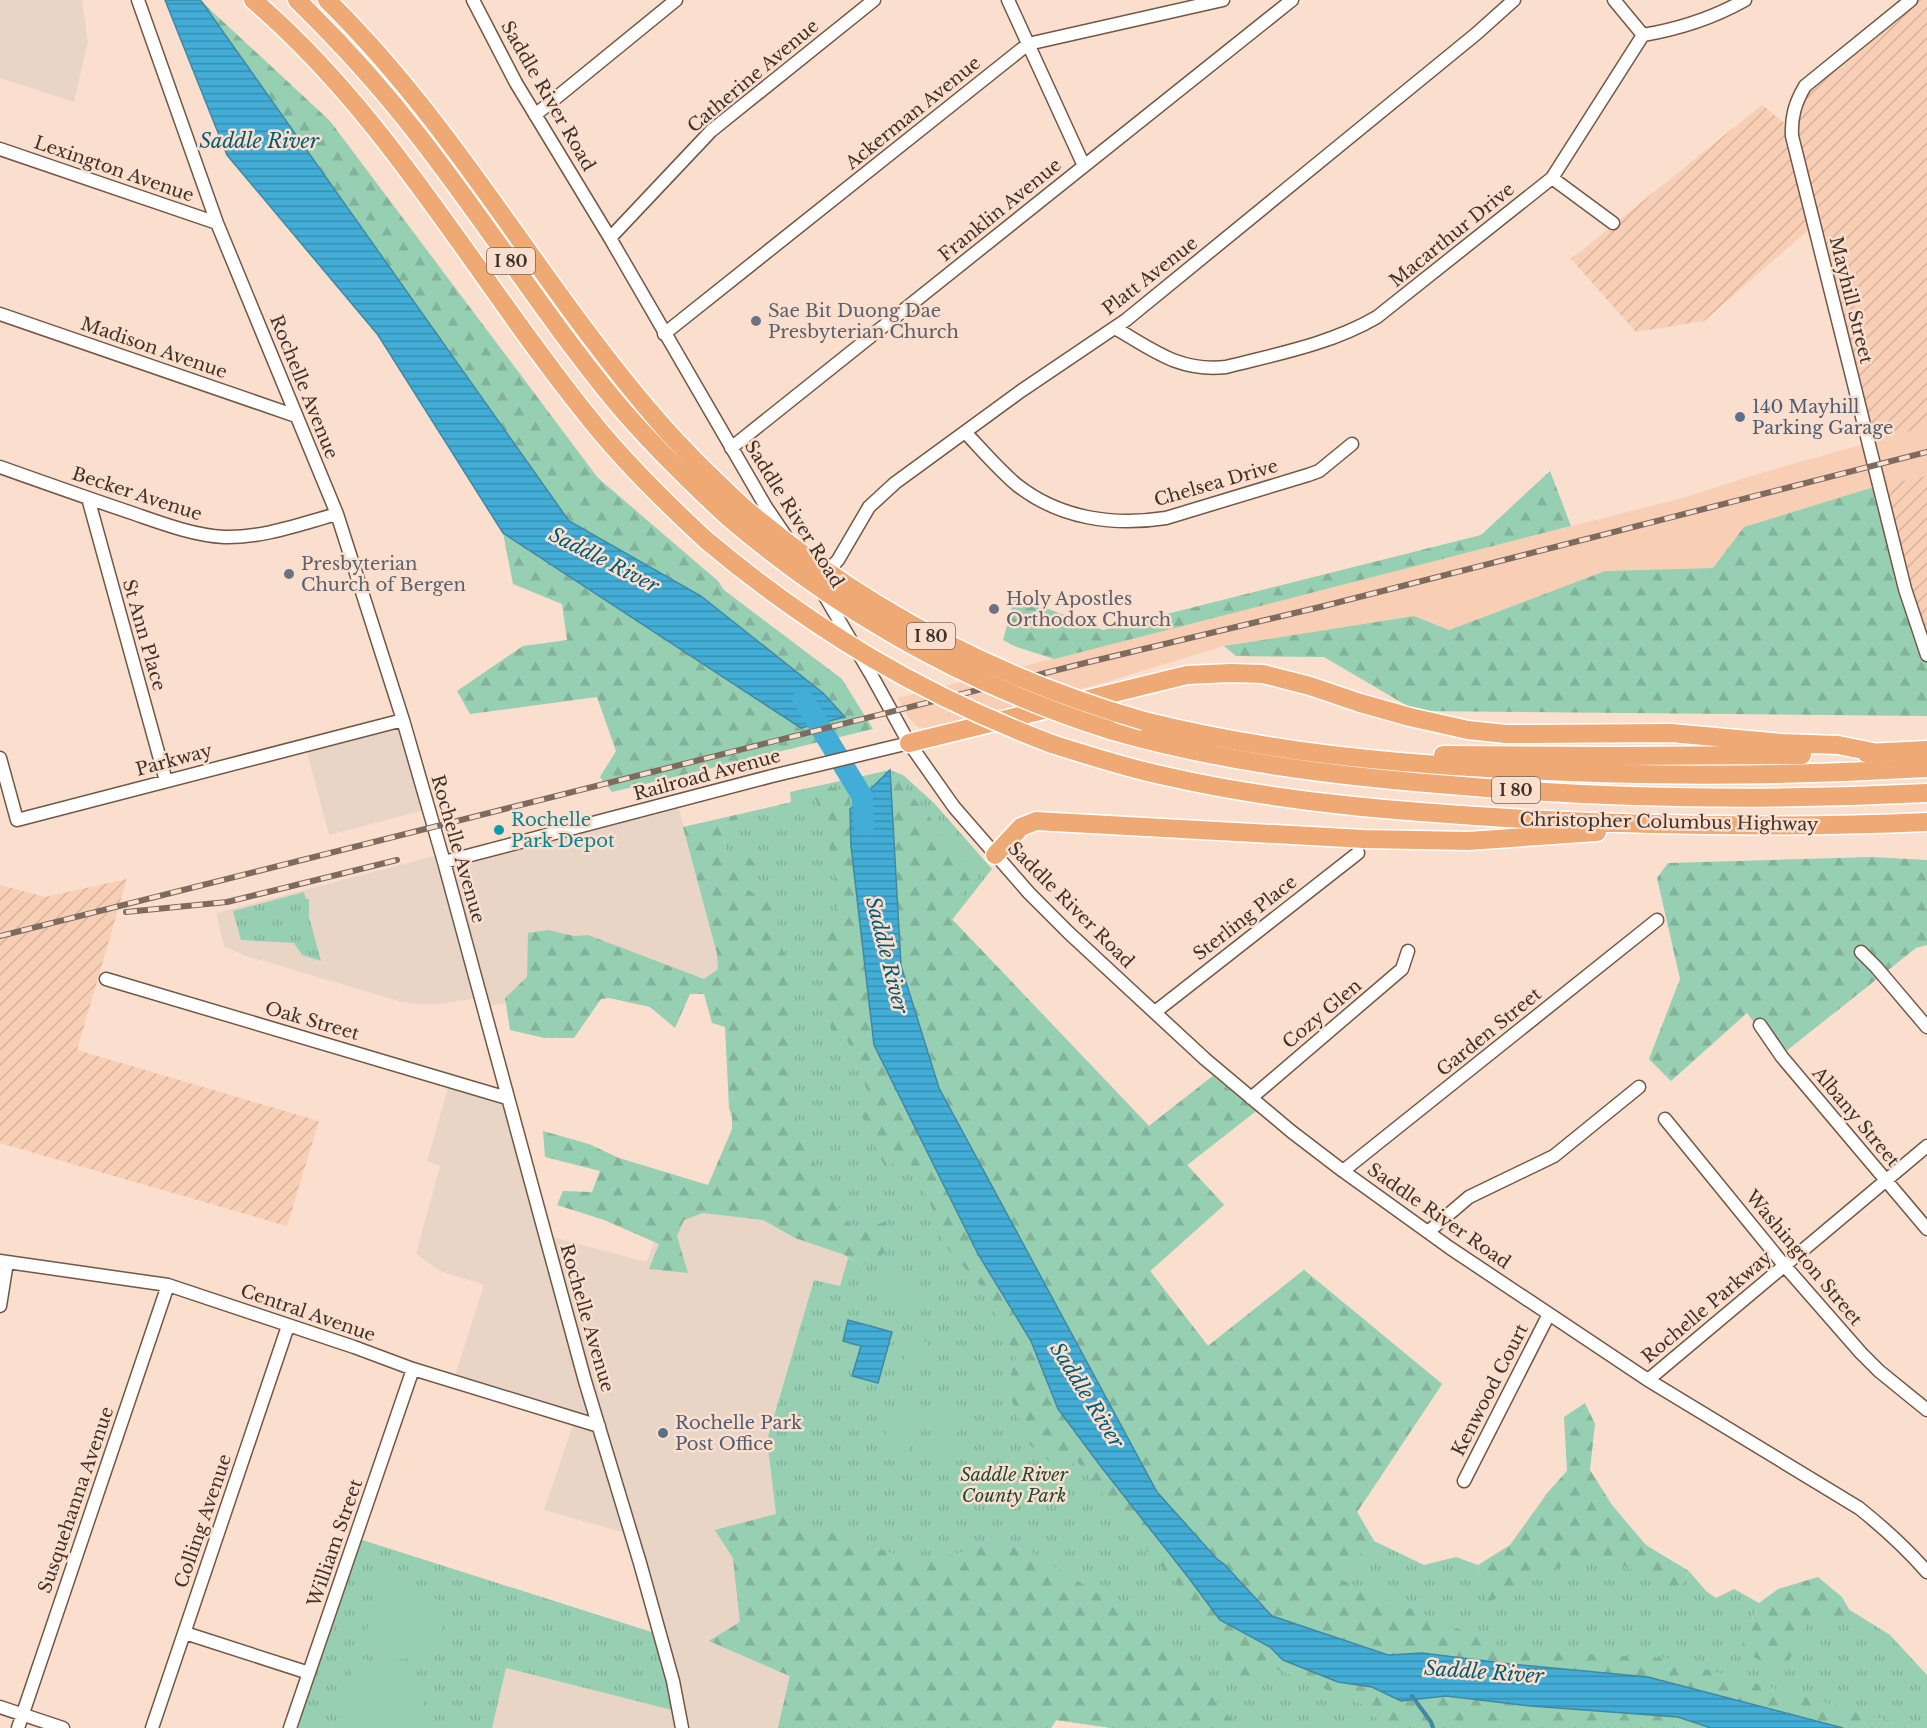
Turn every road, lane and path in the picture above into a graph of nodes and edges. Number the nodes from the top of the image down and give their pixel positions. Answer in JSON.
{"nodes":[{"id":1,"x":138,"y":0,"type":"edge"},
{"id":2,"x":253,"y":0,"type":"edge"},
{"id":3,"x":297,"y":0,"type":"edge"},
{"id":4,"x":327,"y":0,"type":"edge"},
{"id":5,"x":473,"y":0,"type":"edge"},
{"id":6,"x":676,"y":0,"type":"edge"},
{"id":7,"x":874,"y":0,"type":"edge"},
{"id":8,"x":1008,"y":0,"type":"edge"},
{"id":9,"x":1222,"y":0,"type":"edge"},
{"id":10,"x":1514,"y":0,"type":"edge"},
{"id":11,"x":1614,"y":0,"type":"edge"},
{"id":12,"x":1745,"y":0,"type":"edge"},
{"id":13,"x":1911,"y":0,"type":"edge"},
{"id":14,"x":1284,"y":3,"type":"edge"},
{"id":15,"x":1643,"y":35,"type":"junction"},
{"id":16,"x":1028,"y":44,"type":"junction"},
{"id":17,"x":535,"y":115,"type":"junction"},
{"id":18,"x":0,"y":149,"type":"edge"},
{"id":19,"x":1084,"y":166,"type":"junction"},
{"id":20,"x":1552,"y":178,"type":"junction"},
{"id":21,"x":217,"y":223,"type":"junction"},
{"id":22,"x":1613,"y":223,"type":"dead end"},
{"id":23,"x":610,"y":238,"type":"junction"},
{"id":24,"x":0,"y":314,"type":"edge"},
{"id":25,"x":1115,"y":327,"type":"junction"},
{"id":26,"x":664,"y":334,"type":"junction"},
{"id":27,"x":296,"y":416,"type":"junction"},
{"id":28,"x":965,"y":432,"type":"junction"},
{"id":29,"x":1352,"y":444,"type":"dead end"},
{"id":30,"x":732,"y":448,"type":"junction"},
{"id":31,"x":0,"y":467,"type":"edge"},
{"id":32,"x":88,"y":498,"type":"junction"},
{"id":33,"x":736,"y":512,"type":"junction"},
{"id":34,"x":337,"y":514,"type":"junction"},
{"id":35,"x":817,"y":583,"type":"junction"},
{"id":36,"x":1927,"y":655,"type":"edge"},
{"id":37,"x":403,"y":720,"type":"junction"},
{"id":38,"x":909,"y":743,"type":"junction"},
{"id":39,"x":1927,"y":750,"type":"edge"},
{"id":40,"x":1878,"y":753,"type":"junction"},
{"id":41,"x":1316,"y":754,"type":"junction"},
{"id":42,"x":0,"y":758,"type":"edge"},
{"id":43,"x":1927,"y":768,"type":"edge"},
{"id":44,"x":166,"y":781,"type":"junction"},
{"id":45,"x":1927,"y":793,"type":"edge"},
{"id":46,"x":1927,"y":822,"type":"edge"},
{"id":47,"x":1696,"y":826,"type":"junction"},
{"id":48,"x":1358,"y":853,"type":"dead end"},
{"id":49,"x":995,"y":855,"type":"junction"},
{"id":50,"x":444,"y":862,"type":"junction"},
{"id":51,"x":1657,"y":921,"type":"dead end"},
{"id":52,"x":1408,"y":951,"type":"dead end"},
{"id":53,"x":1861,"y":952,"type":"dead end"},
{"id":54,"x":106,"y":979,"type":"dead end"},
{"id":55,"x":1155,"y":1012,"type":"junction"},
{"id":56,"x":1760,"y":1025,"type":"dead end"},
{"id":57,"x":1927,"y":1027,"type":"edge"},
{"id":58,"x":1639,"y":1087,"type":"dead end"},
{"id":59,"x":507,"y":1098,"type":"junction"},
{"id":60,"x":1251,"y":1098,"type":"junction"},
{"id":61,"x":1665,"y":1119,"type":"dead end"},
{"id":62,"x":1927,"y":1146,"type":"edge"},
{"id":63,"x":1343,"y":1171,"type":"junction"},
{"id":64,"x":1886,"y":1180,"type":"junction"},
{"id":65,"x":1927,"y":1229,"type":"edge"},
{"id":66,"x":1428,"y":1232,"type":"junction"},
{"id":67,"x":3,"y":1261,"type":"edge"},
{"id":68,"x":1784,"y":1265,"type":"junction"},
{"id":69,"x":168,"y":1285,"type":"junction"},
{"id":70,"x":0,"y":1306,"type":"edge"},
{"id":71,"x":1549,"y":1314,"type":"junction"},
{"id":72,"x":288,"y":1326,"type":"junction"},
{"id":73,"x":413,"y":1369,"type":"junction"},
{"id":74,"x":1648,"y":1380,"type":"junction"},
{"id":75,"x":1927,"y":1410,"type":"edge"},
{"id":76,"x":599,"y":1426,"type":"junction"},
{"id":77,"x":1464,"y":1481,"type":"dead end"},
{"id":78,"x":1927,"y":1572,"type":"edge"},
{"id":79,"x":184,"y":1633,"type":"junction"},
{"id":80,"x":309,"y":1673,"type":"junction"},
{"id":81,"x":0,"y":1707,"type":"edge"},
{"id":82,"x":22,"y":1715,"type":"junction"},
{"id":83,"x":18,"y":1728,"type":"edge"},
{"id":84,"x":63,"y":1728,"type":"edge"},
{"id":85,"x":152,"y":1728,"type":"edge"},
{"id":86,"x":291,"y":1728,"type":"edge"},
{"id":87,"x":682,"y":1728,"type":"edge"}],
"edges":[{"from":1,"to":21,"type":"street","name":"Rochelle Avenue"},
{"from":2,"to":47,"type":"highway","name":"Christopher Columbus Highway","number":"I 80","bridge":true},
{"from":3,"to":33,"type":"highway","name":"Christopher Columbus Highway","number":"I 80"},
{"from":4,"to":33,"type":"highway","name":"Christopher Columbus Highway","number":"I 80"},
{"from":5,"to":17,"type":"street","name":"Saddle River Road"},
{"from":6,"to":17,"type":"street"},
{"from":7,"to":23,"type":"street","name":"Catherine Avenue"},
{"from":8,"to":16,"type":"street"},
{"from":9,"to":16,"type":"street","name":"Ackerman Avenue"},
{"from":10,"to":25,"type":"street","name":"Platt Avenue"},
{"from":11,"to":15,"type":"street"},
{"from":12,"to":15,"type":"street"},
{"from":13,"to":36,"type":"street","name":"Mayhill Street"},
{"from":14,"to":19,"type":"street","name":"Franklin Avenue"},
{"from":15,"to":20,"type":"street","name":"Macarthur Drive"},
{"from":16,"to":19,"type":"street"},
{"from":16,"to":26,"type":"street","name":"Ackerman Avenue"},
{"from":17,"to":23,"type":"street","name":"Saddle River Road"},
{"from":18,"to":21,"type":"street","name":"Lexington Avenue"},
{"from":19,"to":30,"type":"street","name":"Franklin Avenue"},
{"from":20,"to":22,"type":"street"},
{"from":20,"to":25,"type":"street","name":"Macarthur Drive"},
{"from":21,"to":27,"type":"street","name":"Rochelle Avenue"},
{"from":23,"to":26,"type":"street","name":"Saddle River Road"},
{"from":24,"to":27,"type":"street","name":"Madison Avenue"},
{"from":25,"to":28,"type":"street","name":"Platt Avenue"},
{"from":26,"to":30,"type":"street","name":"Saddle River Road"},
{"from":27,"to":34,"type":"street","name":"Rochelle Avenue"},
{"from":28,"to":29,"type":"street","name":"Chelsea Drive"},
{"from":28,"to":35,"type":"street","name":"Platt Avenue"},
{"from":30,"to":35,"type":"street","name":"Saddle River Road"},
{"from":31,"to":32,"type":"street","name":"Becker Avenue"},
{"from":32,"to":34,"type":"street","name":"Becker Avenue"},
{"from":32,"to":44,"type":"street","name":"St Ann Place"},
{"from":33,"to":41,"type":"highway","name":"Christopher Columbus Highway","number":"I 80","bridge":true},
{"from":33,"to":45,"type":"highway","name":"Christopher Columbus Highway","number":"I 80","bridge":true},
{"from":34,"to":37,"type":"street","name":"Rochelle Avenue"},
{"from":35,"to":38,"type":"street","name":"Saddle River Road"},
{"from":37,"to":44,"type":"street","name":"Parkway"},
{"from":37,"to":50,"type":"street","name":"Rochelle Avenue"},
{"from":38,"to":40,"type":"highway"},
{"from":38,"to":49,"type":"street","name":"Saddle River Road"},
{"from":38,"to":50,"type":"street","name":"Railroad Avenue"},
{"from":39,"to":40,"type":"highway"},
{"from":40,"to":41,"type":"highway"},
{"from":41,"to":43,"type":"highway","name":"Christopher Columbus Highway","number":"I 80"},
{"from":42,"to":44,"type":"street","name":"Parkway"},
{"from":46,"to":47,"type":"highway","name":"Christopher Columbus Highway","number":"I 80"},
{"from":47,"to":49,"type":"highway"},
{"from":48,"to":55,"type":"street","name":"Sterling Place"},
{"from":49,"to":55,"type":"street","name":"Saddle River Road"},
{"from":50,"to":59,"type":"street","name":"Rochelle Avenue"},
{"from":51,"to":63,"type":"street","name":"Garden Street"},
{"from":52,"to":60,"type":"street","name":"Cozy Glen"},
{"from":53,"to":57,"type":"street"},
{"from":54,"to":59,"type":"street","name":"Oak Street"},
{"from":55,"to":60,"type":"street","name":"Saddle River Road"},
{"from":56,"to":64,"type":"street","name":"Albany Street"},
{"from":58,"to":66,"type":"street"},
{"from":59,"to":76,"type":"street","name":"Rochelle Avenue"},
{"from":60,"to":63,"type":"street","name":"Saddle River Road"},
{"from":61,"to":68,"type":"street","name":"Washington Street"},
{"from":62,"to":64,"type":"street","name":"Rochelle Parkway"},
{"from":63,"to":66,"type":"street","name":"Saddle River Road"},
{"from":64,"to":65,"type":"street","name":"Albany Street"},
{"from":64,"to":68,"type":"street","name":"Rochelle Parkway"},
{"from":66,"to":71,"type":"street","name":"Saddle River Road"},
{"from":67,"to":69,"type":"street","name":"Central Avenue"},
{"from":67,"to":70,"type":"street"},
{"from":68,"to":74,"type":"street","name":"Rochelle Parkway"},
{"from":68,"to":75,"type":"street","name":"Washington Street"},
{"from":69,"to":72,"type":"street","name":"Central Avenue"},
{"from":69,"to":82,"type":"street","name":"Susquehanna Avenue"},
{"from":71,"to":74,"type":"street","name":"Saddle River Road"},
{"from":71,"to":77,"type":"street","name":"Kenwood Court"},
{"from":72,"to":73,"type":"street","name":"Central Avenue"},
{"from":72,"to":79,"type":"street","name":"Colling Avenue"},
{"from":73,"to":76,"type":"street","name":"Central Avenue"},
{"from":73,"to":80,"type":"street","name":"William Street"},
{"from":74,"to":78,"type":"street","name":"Saddle River Road"},
{"from":76,"to":87,"type":"street","name":"Rochelle Avenue"},
{"from":79,"to":80,"type":"street"},
{"from":79,"to":85,"type":"street","name":"Colling Avenue"},
{"from":80,"to":86,"type":"street","name":"William Street"},
{"from":81,"to":82,"type":"street"},
{"from":82,"to":83,"type":"street","name":"Susquehanna Avenue"},
{"from":82,"to":84,"type":"street"}]}
